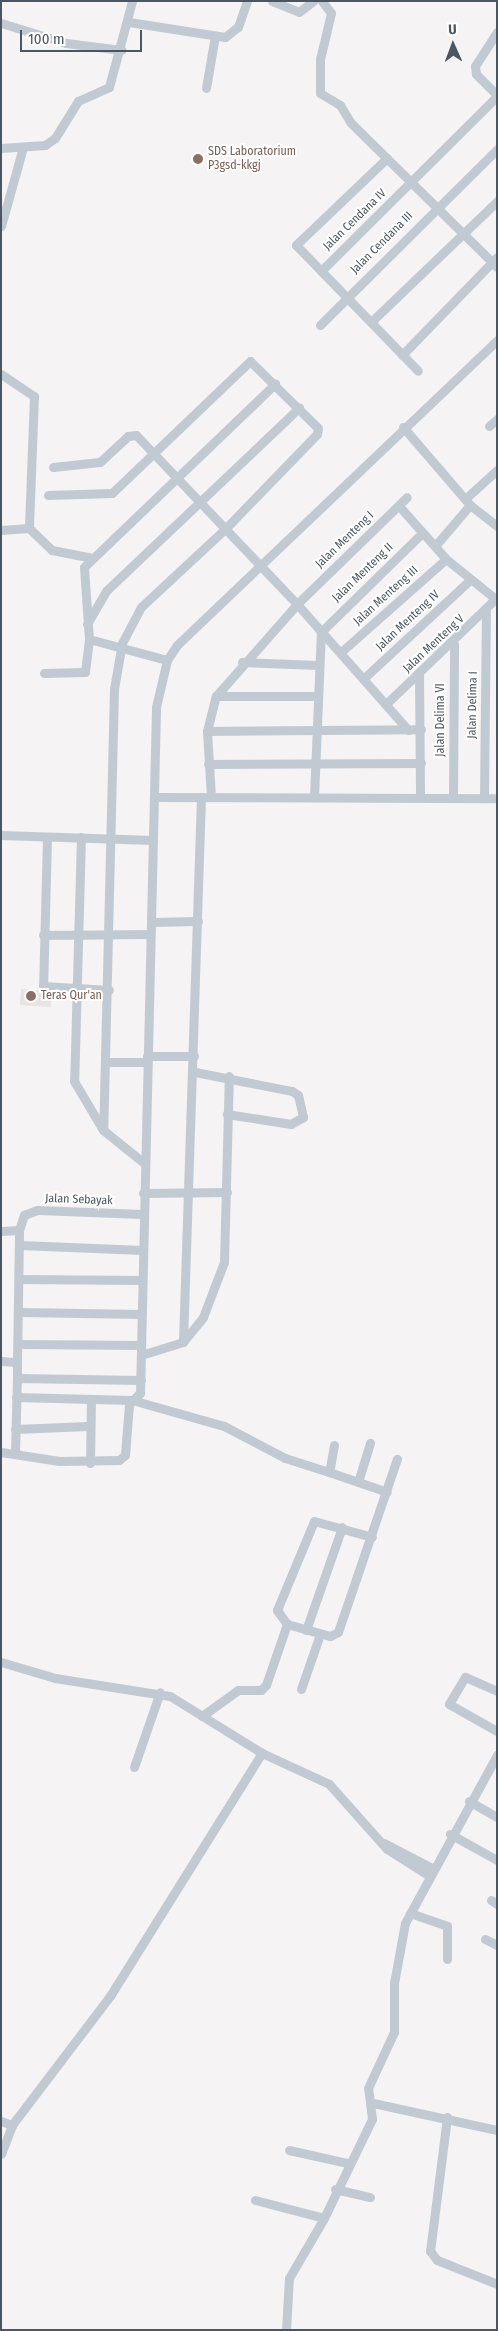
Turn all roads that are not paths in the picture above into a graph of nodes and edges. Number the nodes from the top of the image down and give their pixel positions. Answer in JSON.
{"nodes":[{"id":1,"x":132,"y":1,"type":"edge"},
{"id":2,"x":247,"y":1,"type":"edge"},
{"id":3,"x":272,"y":1,"type":"edge"},
{"id":4,"x":313,"y":1,"type":"edge"},
{"id":5,"x":322,"y":1,"type":"edge"},
{"id":6,"x":129,"y":22,"type":"junction"},
{"id":7,"x":1,"y":23,"type":"edge"},
{"id":8,"x":497,"y":32,"type":"edge"},
{"id":9,"x":215,"y":36,"type":"junction"},
{"id":10,"x":122,"y":50,"type":"junction"},
{"id":11,"x":206,"y":88,"type":"dead end"},
{"id":12,"x":497,"y":96,"type":"edge"},
{"id":13,"x":23,"y":147,"type":"junction"},
{"id":14,"x":1,"y":148,"type":"edge"},
{"id":15,"x":497,"y":149,"type":"edge"},
{"id":16,"x":387,"y":158,"type":"junction"},
{"id":17,"x":409,"y":185,"type":"junction"},
{"id":18,"x":497,"y":201,"type":"edge"},
{"id":19,"x":436,"y":207,"type":"junction"},
{"id":20,"x":1,"y":226,"type":"edge"},
{"id":21,"x":463,"y":234,"type":"junction"},
{"id":22,"x":495,"y":262,"type":"edge"},
{"id":23,"x":321,"y":271,"type":"junction"},
{"id":24,"x":346,"y":297,"type":"junction"},
{"id":25,"x":371,"y":322,"type":"junction"},
{"id":26,"x":320,"y":324,"type":"dead end"},
{"id":27,"x":497,"y":340,"type":"edge"},
{"id":28,"x":402,"y":355,"type":"junction"},
{"id":29,"x":418,"y":371,"type":"dead end"},
{"id":30,"x":1,"y":374,"type":"edge"},
{"id":31,"x":275,"y":384,"type":"junction"},
{"id":32,"x":299,"y":408,"type":"junction"},
{"id":33,"x":497,"y":419,"type":"edge"},
{"id":34,"x":489,"y":426,"type":"dead end"},
{"id":35,"x":403,"y":427,"type":"junction"},
{"id":36,"x":155,"y":453,"type":"junction"},
{"id":37,"x":53,"y":467,"type":"dead end"},
{"id":38,"x":497,"y":470,"type":"edge"},
{"id":39,"x":180,"y":478,"type":"junction"},
{"id":40,"x":48,"y":495,"type":"dead end"},
{"id":41,"x":407,"y":497,"type":"dead end"},
{"id":42,"x":201,"y":500,"type":"junction"},
{"id":43,"x":468,"y":502,"type":"junction"},
{"id":44,"x":398,"y":506,"type":"junction"},
{"id":45,"x":497,"y":526,"type":"edge"},
{"id":46,"x":29,"y":528,"type":"junction"},
{"id":47,"x":226,"y":528,"type":"junction"},
{"id":48,"x":1,"y":530,"type":"edge"},
{"id":49,"x":422,"y":533,"type":"junction"},
{"id":50,"x":435,"y":546,"type":"junction"},
{"id":51,"x":92,"y":558,"type":"junction"},
{"id":52,"x":446,"y":558,"type":"junction"},
{"id":53,"x":261,"y":564,"type":"junction"},
{"id":54,"x":470,"y":580,"type":"junction"},
{"id":55,"x":496,"y":600,"type":"edge"},
{"id":56,"x":299,"y":602,"type":"junction"},
{"id":57,"x":486,"y":612,"type":"junction"},
{"id":58,"x":86,"y":625,"type":"junction"},
{"id":59,"x":321,"y":632,"type":"junction"},
{"id":60,"x":89,"y":640,"type":"junction"},
{"id":61,"x":454,"y":644,"type":"junction"},
{"id":62,"x":123,"y":649,"type":"junction"},
{"id":63,"x":342,"y":652,"type":"junction"},
{"id":64,"x":167,"y":660,"type":"junction"},
{"id":65,"x":242,"y":662,"type":"junction"},
{"id":66,"x":317,"y":665,"type":"junction"},
{"id":67,"x":44,"y":673,"type":"dead end"},
{"id":68,"x":419,"y":676,"type":"junction"},
{"id":69,"x":364,"y":679,"type":"junction"},
{"id":70,"x":216,"y":696,"type":"junction"},
{"id":71,"x":315,"y":696,"type":"junction"},
{"id":72,"x":386,"y":704,"type":"junction"},
{"id":73,"x":421,"y":729,"type":"junction"},
{"id":74,"x":408,"y":730,"type":"junction"},
{"id":75,"x":207,"y":731,"type":"junction"},
{"id":76,"x":315,"y":731,"type":"junction"},
{"id":77,"x":421,"y":763,"type":"junction"},
{"id":78,"x":208,"y":764,"type":"junction"},
{"id":79,"x":316,"y":765,"type":"junction"},
{"id":80,"x":420,"y":796,"type":"junction"},
{"id":81,"x":155,"y":797,"type":"junction"},
{"id":82,"x":212,"y":797,"type":"junction"},
{"id":83,"x":314,"y":797,"type":"junction"},
{"id":84,"x":453,"y":797,"type":"junction"},
{"id":85,"x":484,"y":797,"type":"junction"},
{"id":86,"x":201,"y":798,"type":"junction"},
{"id":87,"x":497,"y":798,"type":"edge"},
{"id":88,"x":1,"y":835,"type":"edge"},
{"id":89,"x":81,"y":837,"type":"junction"},
{"id":90,"x":113,"y":837,"type":"junction"},
{"id":91,"x":47,"y":838,"type":"junction"},
{"id":92,"x":153,"y":840,"type":"junction"},
{"id":93,"x":198,"y":921,"type":"junction"},
{"id":94,"x":151,"y":922,"type":"junction"},
{"id":95,"x":76,"y":934,"type":"junction"},
{"id":96,"x":110,"y":934,"type":"junction"},
{"id":97,"x":150,"y":934,"type":"junction"},
{"id":98,"x":44,"y":935,"type":"junction"},
{"id":99,"x":75,"y":990,"type":"junction"},
{"id":100,"x":108,"y":990,"type":"junction"},
{"id":101,"x":194,"y":1056,"type":"junction"},
{"id":102,"x":147,"y":1059,"type":"junction"},
{"id":103,"x":107,"y":1062,"type":"junction"},
{"id":104,"x":195,"y":1072,"type":"junction"},
{"id":105,"x":229,"y":1076,"type":"junction"},
{"id":106,"x":227,"y":1114,"type":"junction"},
{"id":107,"x":103,"y":1130,"type":"junction"},
{"id":108,"x":144,"y":1163,"type":"junction"},
{"id":109,"x":191,"y":1190,"type":"junction"},
{"id":110,"x":227,"y":1192,"type":"junction"},
{"id":111,"x":143,"y":1193,"type":"junction"},
{"id":112,"x":142,"y":1214,"type":"junction"},
{"id":113,"x":19,"y":1230,"type":"junction"},
{"id":114,"x":1,"y":1231,"type":"edge"},
{"id":115,"x":20,"y":1245,"type":"junction"},
{"id":116,"x":142,"y":1250,"type":"junction"},
{"id":117,"x":20,"y":1279,"type":"junction"},
{"id":118,"x":141,"y":1280,"type":"junction"},
{"id":119,"x":20,"y":1312,"type":"junction"},
{"id":120,"x":140,"y":1314,"type":"junction"},
{"id":121,"x":183,"y":1342,"type":"junction"},
{"id":122,"x":20,"y":1344,"type":"junction"},
{"id":123,"x":140,"y":1345,"type":"junction"},
{"id":124,"x":141,"y":1355,"type":"junction"},
{"id":125,"x":1,"y":1361,"type":"edge"},
{"id":126,"x":17,"y":1362,"type":"junction"},
{"id":127,"x":17,"y":1378,"type":"junction"},
{"id":128,"x":141,"y":1380,"type":"junction"},
{"id":129,"x":16,"y":1397,"type":"junction"},
{"id":130,"x":91,"y":1399,"type":"junction"},
{"id":131,"x":132,"y":1400,"type":"junction"},
{"id":132,"x":88,"y":1426,"type":"junction"},
{"id":133,"x":16,"y":1429,"type":"junction"},
{"id":134,"x":370,"y":1443,"type":"dead end"},
{"id":135,"x":334,"y":1446,"type":"dead end"},
{"id":136,"x":1,"y":1452,"type":"edge"},
{"id":137,"x":15,"y":1453,"type":"junction"},
{"id":138,"x":397,"y":1459,"type":"dead end"},
{"id":139,"x":90,"y":1462,"type":"junction"},
{"id":140,"x":329,"y":1472,"type":"junction"},
{"id":141,"x":358,"y":1482,"type":"junction"},
{"id":142,"x":387,"y":1492,"type":"junction"},
{"id":143,"x":342,"y":1528,"type":"junction"},
{"id":144,"x":372,"y":1537,"type":"junction"},
{"id":145,"x":287,"y":1624,"type":"junction"},
{"id":146,"x":306,"y":1630,"type":"junction"},
{"id":147,"x":320,"y":1634,"type":"junction"},
{"id":148,"x":1,"y":1662,"type":"edge"},
{"id":149,"x":301,"y":1690,"type":"dead end"},
{"id":150,"x":160,"y":1692,"type":"junction"},
{"id":151,"x":497,"y":1692,"type":"edge"},
{"id":152,"x":202,"y":1716,"type":"junction"},
{"id":153,"x":497,"y":1731,"type":"edge"},
{"id":154,"x":262,"y":1754,"type":"junction"},
{"id":155,"x":497,"y":1755,"type":"edge"},
{"id":156,"x":134,"y":1767,"type":"dead end"},
{"id":157,"x":493,"y":1771,"type":"edge"},
{"id":158,"x":469,"y":1800,"type":"junction"},
{"id":159,"x":497,"y":1817,"type":"edge"},
{"id":160,"x":450,"y":1834,"type":"junction"},
{"id":161,"x":497,"y":1860,"type":"edge"},
{"id":162,"x":430,"y":1872,"type":"junction"},
{"id":163,"x":410,"y":1913,"type":"junction"},
{"id":164,"x":485,"y":1939,"type":"dead end"},
{"id":165,"x":497,"y":1945,"type":"edge"},
{"id":166,"x":447,"y":1959,"type":"dead end"},
{"id":167,"x":373,"y":2103,"type":"junction"},
{"id":168,"x":447,"y":2117,"type":"junction"},
{"id":169,"x":1,"y":2121,"type":"edge"},
{"id":170,"x":12,"y":2125,"type":"junction"},
{"id":171,"x":497,"y":2130,"type":"edge"},
{"id":172,"x":289,"y":2150,"type":"dead end"},
{"id":173,"x":1,"y":2154,"type":"edge"},
{"id":174,"x":347,"y":2163,"type":"junction"},
{"id":175,"x":336,"y":2190,"type":"junction"},
{"id":176,"x":370,"y":2196,"type":"dead end"},
{"id":177,"x":255,"y":2200,"type":"dead end"},
{"id":178,"x":324,"y":2218,"type":"junction"},
{"id":179,"x":497,"y":2284,"type":"edge"},
{"id":180,"x":286,"y":2330,"type":"edge"}],
"edges":[{"from":1,"to":6,"type":"street"},
{"from":2,"to":9,"type":"street"},
{"from":3,"to":4,"type":"street"},
{"from":5,"to":16,"type":"street"},
{"from":6,"to":9,"type":"street"},
{"from":6,"to":10,"type":"street"},
{"from":7,"to":10,"type":"street"},
{"from":8,"to":12,"type":"street"},
{"from":9,"to":11,"type":"street"},
{"from":10,"to":13,"type":"street"},
{"from":12,"to":17,"type":"street","name":"Jalan Cendana IV"},
{"from":13,"to":14,"type":"street"},
{"from":13,"to":20,"type":"street"},
{"from":15,"to":19,"type":"street","name":"Jalan Cendana III"},
{"from":16,"to":17,"type":"street"},
{"from":16,"to":23,"type":"street"},
{"from":17,"to":19,"type":"street"},
{"from":17,"to":23,"type":"street","name":"Jalan Cendana IV"},
{"from":18,"to":21,"type":"street"},
{"from":19,"to":21,"type":"street"},
{"from":19,"to":24,"type":"street","name":"Jalan Cendana III"},
{"from":21,"to":22,"type":"street"},
{"from":21,"to":25,"type":"street"},
{"from":22,"to":28,"type":"street"},
{"from":23,"to":24,"type":"street"},
{"from":24,"to":25,"type":"street"},
{"from":24,"to":26,"type":"street","name":"Jalan Cendana III"},
{"from":25,"to":28,"type":"street"},
{"from":27,"to":35,"type":"street"},
{"from":28,"to":29,"type":"street"},
{"from":30,"to":46,"type":"street"},
{"from":31,"to":32,"type":"street"},
{"from":31,"to":36,"type":"street"},
{"from":31,"to":39,"type":"street"},
{"from":32,"to":42,"type":"street"},
{"from":32,"to":47,"type":"street"},
{"from":33,"to":34,"type":"street"},
{"from":35,"to":43,"type":"street"},
{"from":35,"to":53,"type":"street"},
{"from":36,"to":37,"type":"street"},
{"from":36,"to":39,"type":"street"},
{"from":36,"to":40,"type":"street"},
{"from":38,"to":43,"type":"street"},
{"from":39,"to":42,"type":"street"},
{"from":39,"to":51,"type":"street"},
{"from":41,"to":44,"type":"street","name":"Jalan Menteng I"},
{"from":42,"to":47,"type":"street"},
{"from":42,"to":58,"type":"street"},
{"from":43,"to":45,"type":"street"},
{"from":43,"to":50,"type":"street"},
{"from":44,"to":49,"type":"street"},
{"from":44,"to":56,"type":"street","name":"Jalan Menteng I"},
{"from":46,"to":48,"type":"street"},
{"from":46,"to":51,"type":"street"},
{"from":47,"to":53,"type":"street"},
{"from":47,"to":62,"type":"street"},
{"from":49,"to":50,"type":"street"},
{"from":49,"to":59,"type":"street","name":"Jalan Menteng II"},
{"from":50,"to":52,"type":"street"},
{"from":51,"to":58,"type":"street"},
{"from":52,"to":54,"type":"street"},
{"from":52,"to":63,"type":"street","name":"Jalan Menteng III"},
{"from":53,"to":56,"type":"street"},
{"from":53,"to":64,"type":"street"},
{"from":54,"to":55,"type":"street"},
{"from":54,"to":69,"type":"street","name":"Jalan Menteng IV"},
{"from":55,"to":57,"type":"street","name":"Jalan Menteng V"},
{"from":56,"to":59,"type":"street"},
{"from":56,"to":65,"type":"street","name":"Jalan Menteng I"},
{"from":57,"to":61,"type":"street","name":"Jalan Menteng V"},
{"from":57,"to":85,"type":"street","name":"Jalan Delima I"},
{"from":58,"to":60,"type":"street"},
{"from":59,"to":63,"type":"street"},
{"from":59,"to":66,"type":"street"},
{"from":60,"to":62,"type":"street"},
{"from":60,"to":67,"type":"street"},
{"from":61,"to":68,"type":"street","name":"Jalan Menteng V"},
{"from":61,"to":84,"type":"street","name":"Jalan Delima VI"},
{"from":62,"to":64,"type":"street"},
{"from":62,"to":90,"type":"street"},
{"from":63,"to":69,"type":"street"},
{"from":64,"to":81,"type":"street"},
{"from":65,"to":66,"type":"street"},
{"from":65,"to":70,"type":"street","name":"Jalan Menteng I"},
{"from":66,"to":71,"type":"street"},
{"from":68,"to":72,"type":"street","name":"Jalan Menteng V"},
{"from":68,"to":73,"type":"street"},
{"from":69,"to":72,"type":"street"},
{"from":70,"to":71,"type":"street"},
{"from":70,"to":75,"type":"street"},
{"from":71,"to":76,"type":"street"},
{"from":72,"to":74,"type":"street"},
{"from":73,"to":74,"type":"street"},
{"from":73,"to":77,"type":"street"},
{"from":74,"to":76,"type":"street"},
{"from":75,"to":76,"type":"street"},
{"from":75,"to":78,"type":"street"},
{"from":76,"to":79,"type":"street"},
{"from":77,"to":79,"type":"street"},
{"from":77,"to":80,"type":"street"},
{"from":78,"to":79,"type":"street"},
{"from":78,"to":82,"type":"street"},
{"from":79,"to":83,"type":"street"},
{"from":80,"to":83,"type":"street"},
{"from":80,"to":84,"type":"street"},
{"from":81,"to":86,"type":"street"},
{"from":81,"to":92,"type":"street"},
{"from":82,"to":83,"type":"street"},
{"from":82,"to":86,"type":"street"},
{"from":84,"to":85,"type":"street"},
{"from":85,"to":87,"type":"street"},
{"from":86,"to":93,"type":"street"},
{"from":88,"to":91,"type":"street"},
{"from":89,"to":90,"type":"street"},
{"from":89,"to":91,"type":"street"},
{"from":89,"to":95,"type":"street"},
{"from":90,"to":92,"type":"street"},
{"from":90,"to":96,"type":"street"},
{"from":91,"to":98,"type":"street"},
{"from":92,"to":94,"type":"street"},
{"from":93,"to":94,"type":"street"},
{"from":93,"to":101,"type":"street"},
{"from":94,"to":97,"type":"street"},
{"from":95,"to":96,"type":"street"},
{"from":95,"to":98,"type":"street"},
{"from":95,"to":99,"type":"street"},
{"from":96,"to":97,"type":"street"},
{"from":96,"to":100,"type":"street"},
{"from":97,"to":102,"type":"street"},
{"from":98,"to":99,"type":"street"},
{"from":99,"to":100,"type":"street"},
{"from":99,"to":107,"type":"street"},
{"from":100,"to":103,"type":"street"},
{"from":101,"to":102,"type":"street"},
{"from":101,"to":104,"type":"street"},
{"from":102,"to":103,"type":"street"},
{"from":102,"to":108,"type":"street"},
{"from":103,"to":107,"type":"street"},
{"from":104,"to":105,"type":"street"},
{"from":104,"to":109,"type":"street"},
{"from":105,"to":106,"type":"street"},
{"from":105,"to":106,"type":"street"},
{"from":106,"to":110,"type":"street"},
{"from":107,"to":108,"type":"street"},
{"from":108,"to":111,"type":"street"},
{"from":109,"to":110,"type":"street"},
{"from":109,"to":111,"type":"street"},
{"from":109,"to":121,"type":"street"},
{"from":110,"to":121,"type":"street"},
{"from":111,"to":112,"type":"street"},
{"from":112,"to":113,"type":"street","name":"Jalan Sebayak"},
{"from":112,"to":116,"type":"street"},
{"from":113,"to":114,"type":"street"},
{"from":113,"to":115,"type":"street"},
{"from":115,"to":116,"type":"street"},
{"from":115,"to":117,"type":"street"},
{"from":116,"to":118,"type":"street"},
{"from":117,"to":118,"type":"street"},
{"from":117,"to":119,"type":"street"},
{"from":118,"to":120,"type":"street"},
{"from":119,"to":120,"type":"street"},
{"from":119,"to":122,"type":"street"},
{"from":120,"to":123,"type":"street"},
{"from":121,"to":124,"type":"street"},
{"from":122,"to":123,"type":"street"},
{"from":122,"to":126,"type":"street"},
{"from":123,"to":124,"type":"street"},
{"from":124,"to":128,"type":"street"},
{"from":125,"to":126,"type":"street"},
{"from":126,"to":127,"type":"street"},
{"from":127,"to":128,"type":"street"},
{"from":127,"to":129,"type":"street"},
{"from":128,"to":131,"type":"street"},
{"from":129,"to":130,"type":"street"},
{"from":129,"to":133,"type":"street"},
{"from":130,"to":131,"type":"street"},
{"from":130,"to":132,"type":"street"},
{"from":131,"to":139,"type":"street"},
{"from":131,"to":140,"type":"street"},
{"from":132,"to":133,"type":"street"},
{"from":132,"to":139,"type":"street"},
{"from":133,"to":137,"type":"street"},
{"from":134,"to":141,"type":"street"},
{"from":135,"to":140,"type":"street"},
{"from":136,"to":137,"type":"street"},
{"from":137,"to":139,"type":"street"},
{"from":138,"to":142,"type":"street"},
{"from":140,"to":141,"type":"street"},
{"from":141,"to":142,"type":"street"},
{"from":142,"to":144,"type":"street"},
{"from":143,"to":144,"type":"street"},
{"from":143,"to":145,"type":"street"},
{"from":143,"to":146,"type":"street"},
{"from":144,"to":147,"type":"street"},
{"from":145,"to":146,"type":"street"},
{"from":145,"to":152,"type":"street"},
{"from":146,"to":147,"type":"street"},
{"from":147,"to":149,"type":"street"},
{"from":148,"to":150,"type":"street"},
{"from":150,"to":152,"type":"street"},
{"from":150,"to":156,"type":"street"},
{"from":151,"to":153,"type":"street"},
{"from":152,"to":154,"type":"street"},
{"from":154,"to":162,"type":"street"},
{"from":154,"to":170,"type":"street"},
{"from":155,"to":157,"type":"street"},
{"from":157,"to":158,"type":"street"},
{"from":158,"to":159,"type":"street"},
{"from":158,"to":160,"type":"street"},
{"from":160,"to":161,"type":"street"},
{"from":160,"to":162,"type":"street"},
{"from":162,"to":163,"type":"street"},
{"from":163,"to":166,"type":"street"},
{"from":163,"to":167,"type":"street"},
{"from":164,"to":165,"type":"street"},
{"from":167,"to":168,"type":"street"},
{"from":167,"to":174,"type":"street"},
{"from":168,"to":171,"type":"street"},
{"from":168,"to":179,"type":"street"},
{"from":169,"to":170,"type":"street"},
{"from":170,"to":173,"type":"street"},
{"from":172,"to":174,"type":"street"},
{"from":174,"to":175,"type":"street"},
{"from":175,"to":176,"type":"street"},
{"from":175,"to":178,"type":"street"},
{"from":177,"to":178,"type":"street"},
{"from":178,"to":180,"type":"street"}]}
